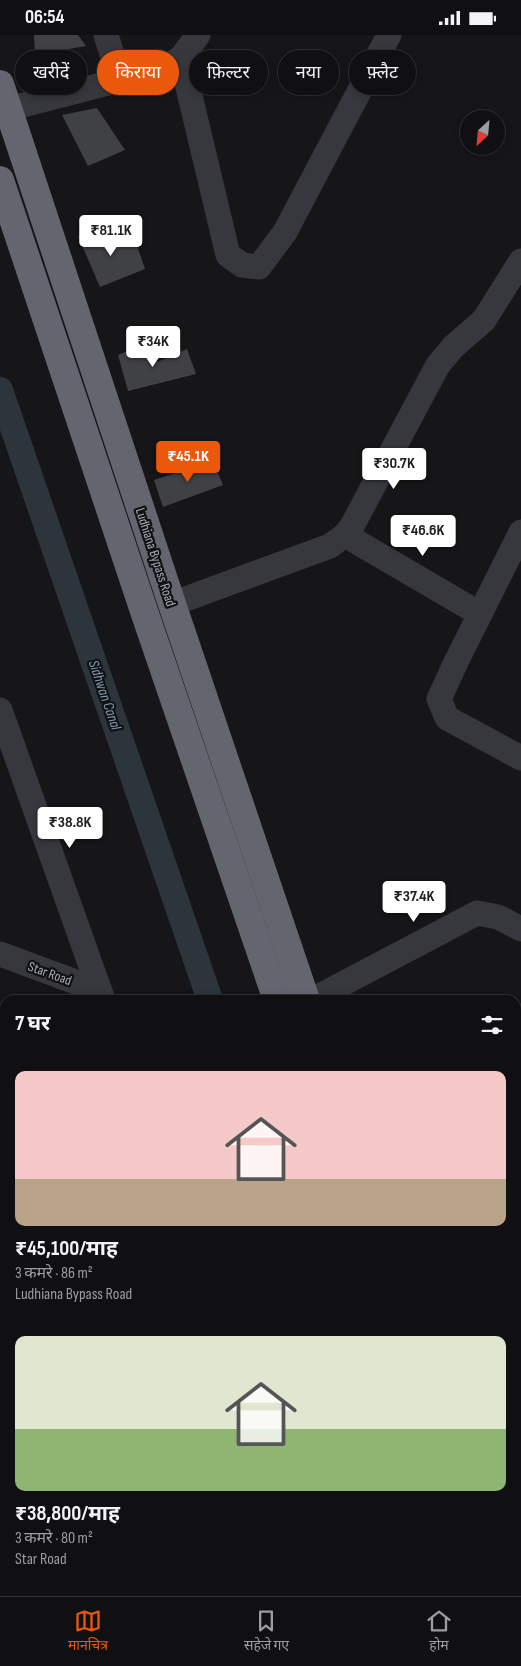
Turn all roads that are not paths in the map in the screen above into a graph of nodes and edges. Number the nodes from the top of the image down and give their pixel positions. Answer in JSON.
{"nodes":[{"id":1,"x":106,"y":35,"type":"edge"},
{"id":2,"x":198,"y":35,"type":"edge"},
{"id":3,"x":389,"y":35,"type":"edge"},
{"id":4,"x":111,"y":50,"type":"edge"},
{"id":5,"x":181,"y":58,"type":"joint"},
{"id":6,"x":0,"y":84,"type":"edge"},
{"id":7,"x":97,"y":85,"type":"edge"},
{"id":8,"x":8,"y":109,"type":"junction"},
{"id":9,"x":0,"y":180,"type":"edge"},
{"id":10,"x":521,"y":261,"type":"edge"},
{"id":11,"x":521,"y":532,"type":"edge"},
{"id":12,"x":345,"y":535,"type":"junction"},
{"id":13,"x":172,"y":604,"type":"junction"},
{"id":14,"x":480,"y":614,"type":"junction"},
{"id":15,"x":0,"y":710,"type":"edge"},
{"id":16,"x":521,"y":758,"type":"edge"},
{"id":17,"x":521,"y":929,"type":"edge"},
{"id":18,"x":2,"y":961,"type":"edge"},
{"id":19,"x":99,"y":995,"type":"edge"},
{"id":20,"x":102,"y":995,"type":"edge"},
{"id":21,"x":275,"y":995,"type":"edge"},
{"id":22,"x":304,"y":995,"type":"edge"},
{"id":23,"x":321,"y":995,"type":"edge"}],
"edges":[{"from":1,"to":4,"type":"street"},
{"from":2,"to":5,"type":"street"},
{"from":3,"to":5,"type":"street"},
{"from":6,"to":8,"type":"highway","name":"Ludhiana Bypass Road"},
{"from":7,"to":8,"type":"street"},
{"from":8,"to":13,"type":"highway","name":"Ludhiana Bypass Road"},
{"from":9,"to":21,"type":"highway","name":"Ludhiana Bypass Road"},
{"from":10,"to":12,"type":"street"},
{"from":11,"to":14,"type":"street"},
{"from":12,"to":13,"type":"street"},
{"from":12,"to":14,"type":"street"},
{"from":13,"to":22,"type":"highway","name":"Ludhiana Bypass Road"},
{"from":14,"to":16,"type":"street"},
{"from":15,"to":20,"type":"street"},
{"from":17,"to":23,"type":"street"},
{"from":18,"to":19,"type":"street","name":"Star Road"}]}
